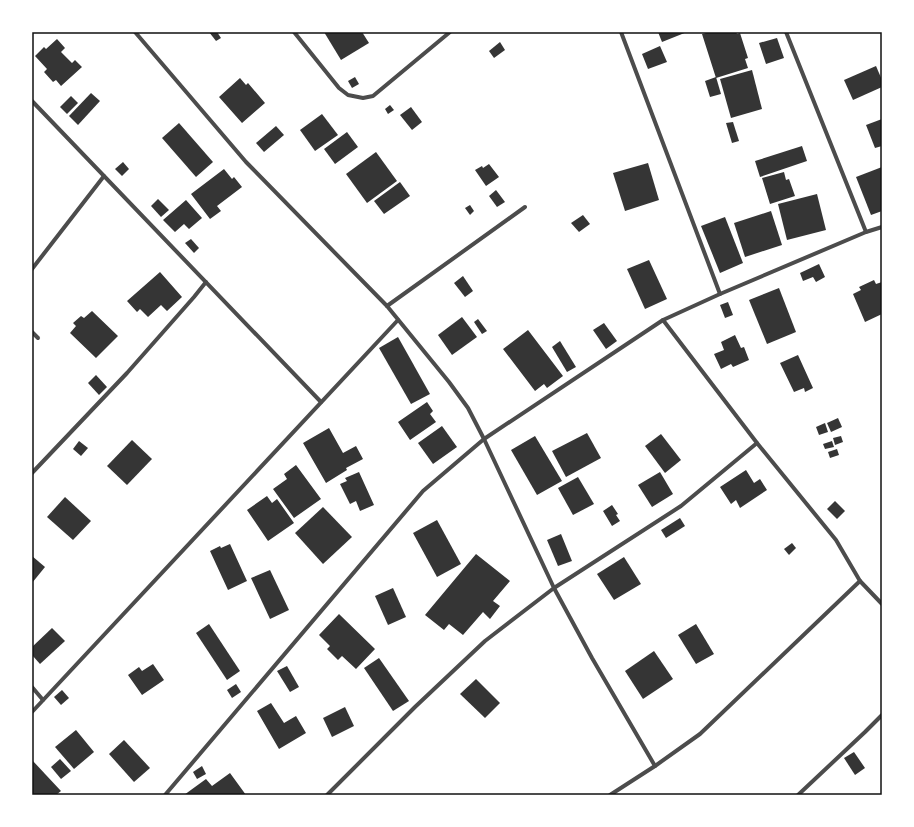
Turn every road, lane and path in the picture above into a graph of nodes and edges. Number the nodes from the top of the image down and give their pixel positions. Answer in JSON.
{"nodes":[{"id":1,"x":135,"y":32,"type":"edge"},
{"id":2,"x":294,"y":32,"type":"edge"},
{"id":3,"x":450,"y":32,"type":"edge"},
{"id":4,"x":621,"y":32,"type":"edge"},
{"id":5,"x":786,"y":32,"type":"edge"},
{"id":6,"x":32,"y":101,"type":"edge"},
{"id":7,"x":104,"y":176,"type":"junction"},
{"id":8,"x":525,"y":207,"type":"dead end"},
{"id":9,"x":882,"y":227,"type":"edge"},
{"id":10,"x":866,"y":232,"type":"junction"},
{"id":11,"x":32,"y":269,"type":"edge"},
{"id":12,"x":206,"y":282,"type":"junction"},
{"id":13,"x":720,"y":294,"type":"junction"},
{"id":14,"x":387,"y":306,"type":"junction"},
{"id":15,"x":398,"y":320,"type":"junction"},
{"id":16,"x":663,"y":320,"type":"junction"},
{"id":17,"x":32,"y":332,"type":"edge"},
{"id":18,"x":38,"y":338,"type":"dead end"},
{"id":19,"x":321,"y":402,"type":"junction"},
{"id":20,"x":484,"y":439,"type":"junction"},
{"id":21,"x":757,"y":443,"type":"junction"},
{"id":22,"x":32,"y":473,"type":"edge"},
{"id":23,"x":860,"y":580,"type":"junction"},
{"id":24,"x":554,"y":588,"type":"junction"},
{"id":25,"x":882,"y":604,"type":"edge"},
{"id":26,"x":32,"y":687,"type":"edge"},
{"id":27,"x":44,"y":700,"type":"junction"},
{"id":28,"x":32,"y":712,"type":"edge"},
{"id":29,"x":882,"y":715,"type":"edge"},
{"id":30,"x":655,"y":766,"type":"junction"},
{"id":31,"x":165,"y":795,"type":"edge"},
{"id":32,"x":327,"y":795,"type":"edge"},
{"id":33,"x":610,"y":795,"type":"edge"},
{"id":34,"x":798,"y":795,"type":"edge"}],
"edges":[{"from":1,"to":14,"type":"street"},
{"from":2,"to":3,"type":"street"},
{"from":4,"to":13,"type":"street"},
{"from":5,"to":10,"type":"street"},
{"from":6,"to":7,"type":"street"},
{"from":7,"to":11,"type":"street"},
{"from":7,"to":12,"type":"street"},
{"from":8,"to":14,"type":"street"},
{"from":9,"to":10,"type":"street"},
{"from":10,"to":13,"type":"street"},
{"from":12,"to":19,"type":"street"},
{"from":12,"to":22,"type":"street"},
{"from":13,"to":16,"type":"street"},
{"from":14,"to":15,"type":"street"},
{"from":15,"to":19,"type":"street"},
{"from":15,"to":20,"type":"street"},
{"from":16,"to":20,"type":"street"},
{"from":16,"to":21,"type":"street"},
{"from":17,"to":18,"type":"street"},
{"from":19,"to":27,"type":"street"},
{"from":20,"to":24,"type":"street"},
{"from":20,"to":31,"type":"street"},
{"from":21,"to":23,"type":"street"},
{"from":21,"to":24,"type":"street"},
{"from":23,"to":25,"type":"street"},
{"from":23,"to":30,"type":"street"},
{"from":24,"to":30,"type":"street"},
{"from":24,"to":32,"type":"street"},
{"from":26,"to":27,"type":"street"},
{"from":27,"to":28,"type":"street"},
{"from":29,"to":34,"type":"street"},
{"from":30,"to":33,"type":"street"}]}
